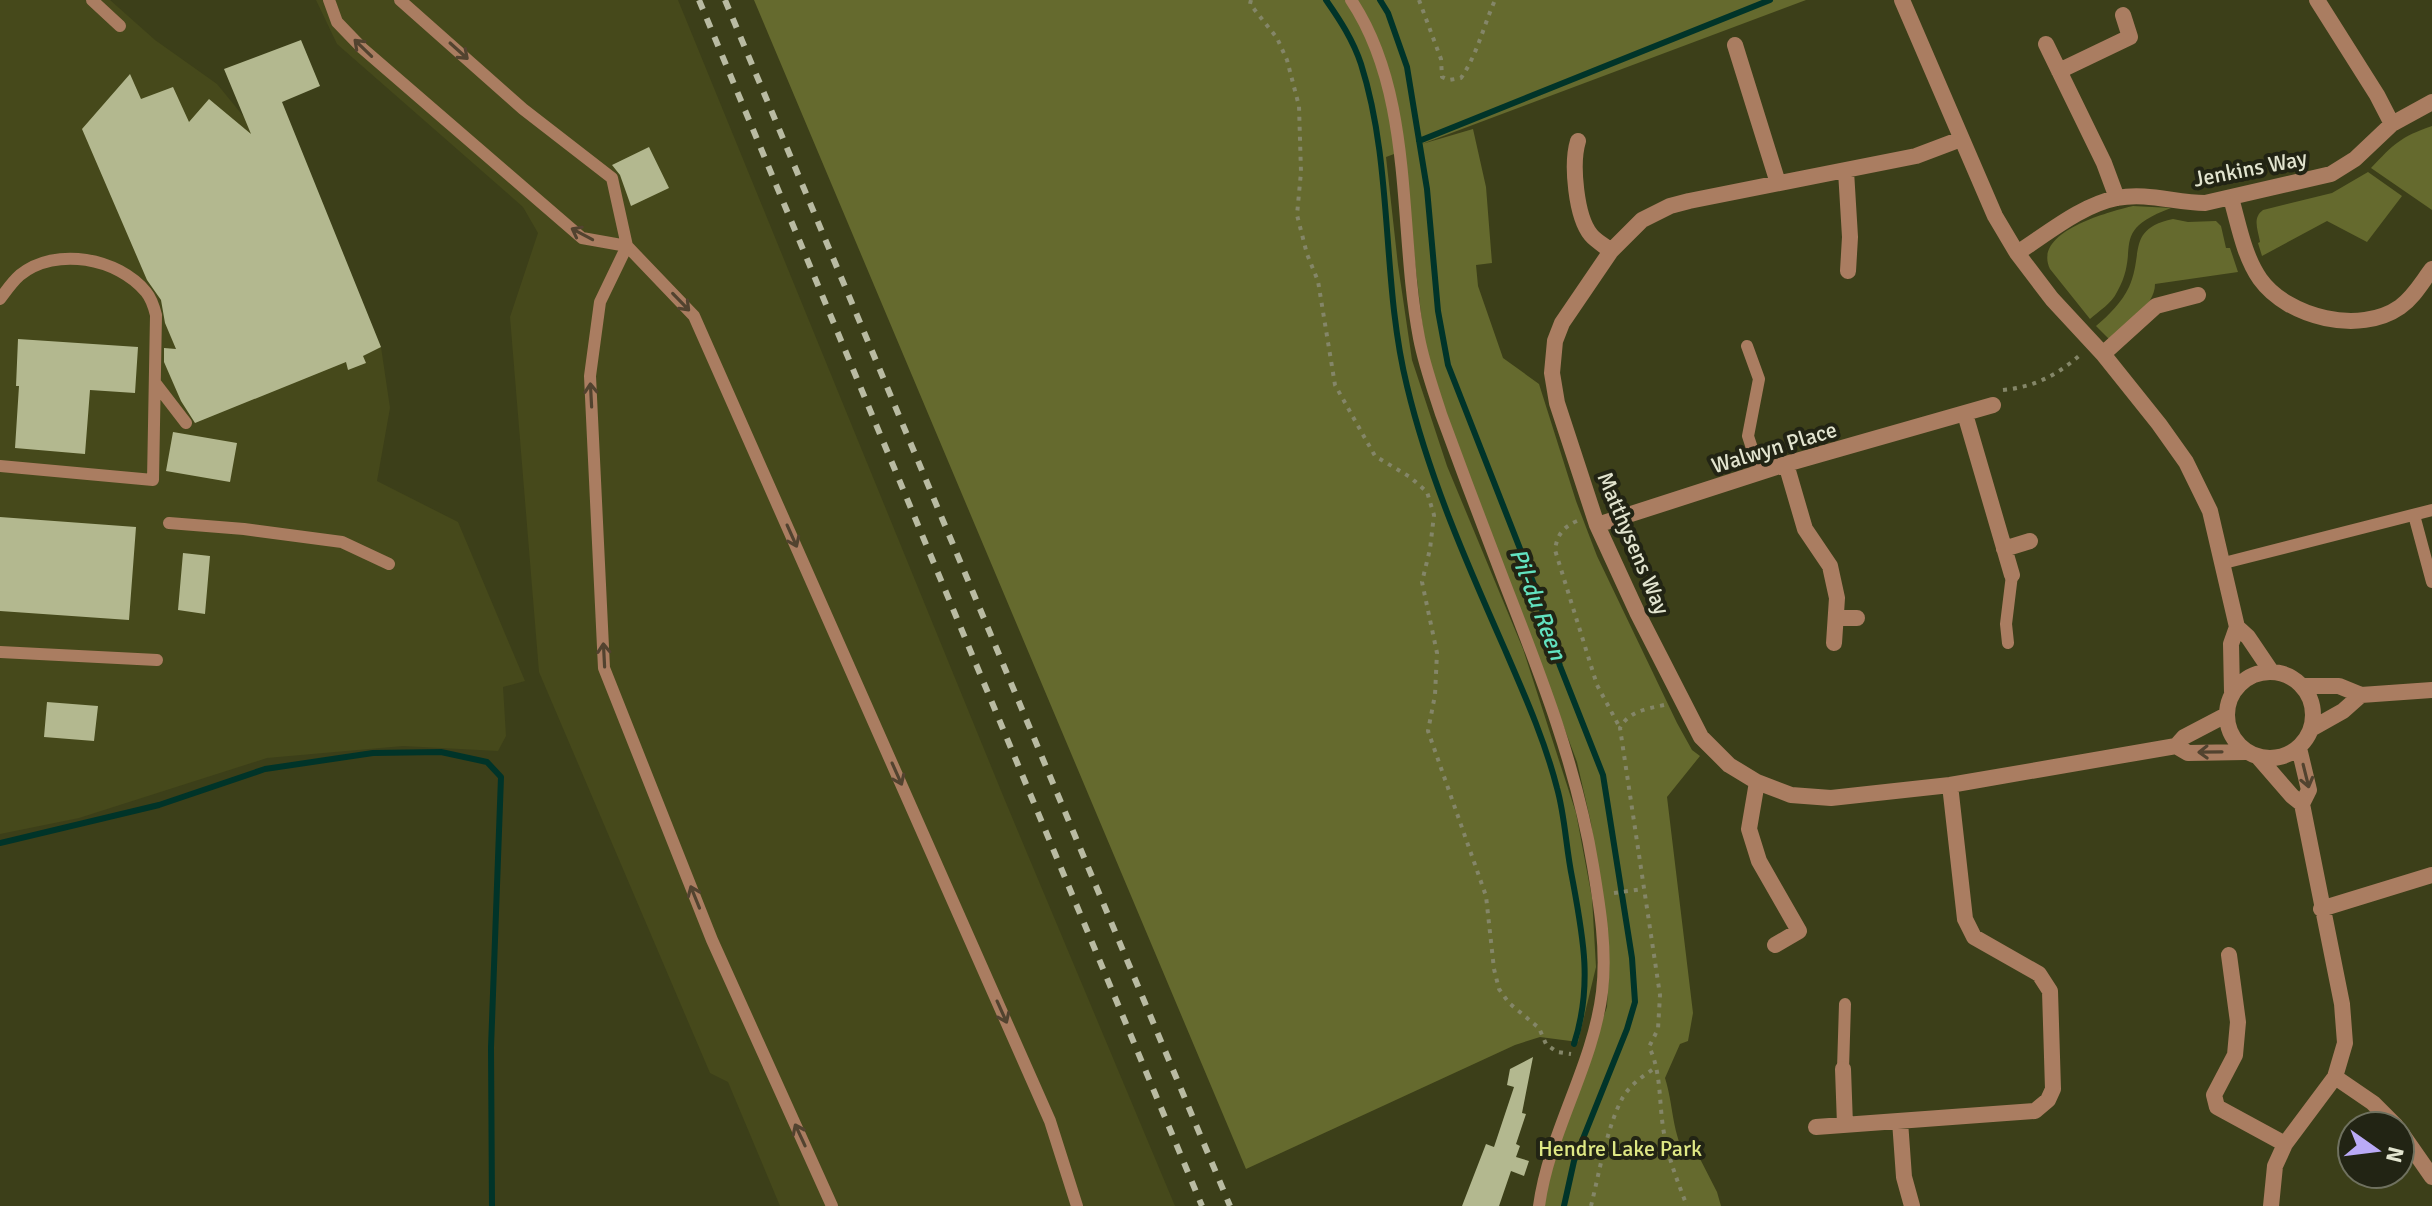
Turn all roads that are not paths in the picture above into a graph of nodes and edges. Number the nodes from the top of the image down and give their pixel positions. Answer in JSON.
{"nodes":[{"id":1,"x":92,"y":0,"type":"edge"},
{"id":2,"x":329,"y":0,"type":"edge"},
{"id":3,"x":400,"y":0,"type":"edge"},
{"id":4,"x":1351,"y":0,"type":"edge"},
{"id":5,"x":1902,"y":0,"type":"edge"},
{"id":6,"x":2317,"y":0,"type":"edge"},
{"id":7,"x":2123,"y":15,"type":"dead end"},
{"id":8,"x":120,"y":26,"type":"dead end"},
{"id":9,"x":2046,"y":44,"type":"dead end"},
{"id":10,"x":1735,"y":45,"type":"dead end"},
{"id":11,"x":2059,"y":71,"type":"junction"},
{"id":12,"x":2432,"y":102,"type":"edge"},
{"id":13,"x":2392,"y":124,"type":"junction"},
{"id":14,"x":1961,"y":139,"type":"junction"},
{"id":15,"x":1578,"y":141,"type":"dead end"},
{"id":16,"x":1846,"y":171,"type":"junction"},
{"id":17,"x":1778,"y":183,"type":"junction"},
{"id":18,"x":2117,"y":198,"type":"junction"},
{"id":19,"x":2231,"y":198,"type":"junction"},
{"id":20,"x":627,"y":246,"type":"junction"},
{"id":21,"x":1611,"y":251,"type":"junction"},
{"id":22,"x":2017,"y":253,"type":"junction"},
{"id":23,"x":2432,"y":269,"type":"edge"},
{"id":24,"x":1848,"y":271,"type":"dead end"},
{"id":25,"x":2198,"y":295,"type":"dead end"},
{"id":26,"x":0,"y":299,"type":"edge"},
{"id":27,"x":1747,"y":346,"type":"dead end"},
{"id":28,"x":2098,"y":349,"type":"junction"},
{"id":29,"x":156,"y":384,"type":"junction"},
{"id":30,"x":1993,"y":405,"type":"road end"},
{"id":31,"x":1965,"y":414,"type":"junction"},
{"id":32,"x":186,"y":423,"type":"dead end"},
{"id":33,"x":1786,"y":464,"type":"junction"},
{"id":34,"x":0,"y":466,"type":"edge"},
{"id":35,"x":1760,"y":473,"type":"junction"},
{"id":36,"x":2432,"y":510,"type":"edge"},
{"id":37,"x":2414,"y":515,"type":"junction"},
{"id":38,"x":1595,"y":519,"type":"junction"},
{"id":39,"x":169,"y":523,"type":"dead end"},
{"id":40,"x":2030,"y":541,"type":"dead end"},
{"id":41,"x":2004,"y":549,"type":"junction"},
{"id":42,"x":2224,"y":563,"type":"junction"},
{"id":43,"x":389,"y":564,"type":"dead end"},
{"id":44,"x":2012,"y":575,"type":"joint"},
{"id":45,"x":2432,"y":582,"type":"edge"},
{"id":46,"x":1836,"y":618,"type":"junction"},
{"id":47,"x":1857,"y":618,"type":"dead end"},
{"id":48,"x":2237,"y":627,"type":"junction"},
{"id":49,"x":1834,"y":643,"type":"dead end"},
{"id":50,"x":2008,"y":643,"type":"dead end"},
{"id":51,"x":0,"y":652,"type":"edge"},
{"id":52,"x":157,"y":660,"type":"dead end"},
{"id":53,"x":2271,"y":671,"type":"junction"},
{"id":54,"x":2302,"y":686,"type":"junction"},
{"id":55,"x":2432,"y":690,"type":"edge"},
{"id":56,"x":2232,"y":692,"type":"junction"},
{"id":57,"x":2361,"y":695,"type":"junction"},
{"id":58,"x":2226,"y":715,"type":"junction"},
{"id":59,"x":2311,"y":729,"type":"junction"},
{"id":60,"x":2176,"y":746,"type":"junction"},
{"id":61,"x":2299,"y":748,"type":"junction"},
{"id":62,"x":2252,"y":755,"type":"junction"},
{"id":63,"x":1757,"y":782,"type":"junction"},
{"id":64,"x":1950,"y":785,"type":"junction"},
{"id":65,"x":2302,"y":804,"type":"junction"},
{"id":66,"x":2432,"y":875,"type":"edge"},
{"id":67,"x":2321,"y":909,"type":"junction"},
{"id":68,"x":1775,"y":945,"type":"dead end"},
{"id":69,"x":2229,"y":955,"type":"dead end"},
{"id":70,"x":1845,"y":1004,"type":"dead end"},
{"id":71,"x":1843,"y":1069,"type":"joint"},
{"id":72,"x":2335,"y":1077,"type":"junction"},
{"id":73,"x":2380,"y":1110,"type":"edge"},
{"id":74,"x":1900,"y":1121,"type":"junction"},
{"id":75,"x":1845,"y":1125,"type":"junction"},
{"id":76,"x":1816,"y":1127,"type":"dead end"},
{"id":77,"x":2285,"y":1144,"type":"junction"},
{"id":78,"x":2416,"y":1154,"type":"edge"},
{"id":79,"x":2432,"y":1177,"type":"edge"},
{"id":80,"x":832,"y":1206,"type":"edge"},
{"id":81,"x":1077,"y":1206,"type":"edge"},
{"id":82,"x":1539,"y":1206,"type":"edge"},
{"id":83,"x":1912,"y":1206,"type":"edge"},
{"id":84,"x":2271,"y":1206,"type":"edge"}],
"edges":[{"from":1,"to":8,"type":"lane"},
{"from":20,"to":2,"type":"lane","one_way":true},
{"from":3,"to":20,"type":"lane","one_way":true},
{"from":4,"to":82,"type":"lane"},
{"from":5,"to":14,"type":"street"},
{"from":6,"to":13,"type":"street"},
{"from":7,"to":11,"type":"street"},
{"from":9,"to":11,"type":"street"},
{"from":10,"to":17,"type":"street"},
{"from":11,"to":18,"type":"street"},
{"from":12,"to":13,"type":"street","name":"Jenkins Way"},
{"from":13,"to":19,"type":"street","name":"Jenkins Way"},
{"from":14,"to":16,"type":"street","name":"Matthysens Way"},
{"from":14,"to":22,"type":"street"},
{"from":15,"to":21,"type":"street"},
{"from":16,"to":17,"type":"street","name":"Matthysens Way"},
{"from":16,"to":24,"type":"street"},
{"from":17,"to":21,"type":"street","name":"Matthysens Way"},
{"from":18,"to":19,"type":"street","name":"Jenkins Way"},
{"from":18,"to":22,"type":"street","name":"Jenkins Way"},
{"from":19,"to":23,"type":"street"},
{"from":80,"to":20,"type":"lane","one_way":true},
{"from":20,"to":81,"type":"lane","one_way":true},
{"from":21,"to":38,"type":"street","name":"Matthysens Way"},
{"from":22,"to":28,"type":"street"},
{"from":25,"to":28,"type":"street"},
{"from":26,"to":29,"type":"lane"},
{"from":27,"to":35,"type":"lane"},
{"from":28,"to":42,"type":"street"},
{"from":29,"to":32,"type":"lane"},
{"from":29,"to":34,"type":"lane"},
{"from":30,"to":31,"type":"street","name":"Walwyn Place"},
{"from":31,"to":33,"type":"street","name":"Walwyn Place"},
{"from":31,"to":41,"type":"street"},
{"from":33,"to":35,"type":"street","name":"Walwyn Place"},
{"from":33,"to":46,"type":"street"},
{"from":35,"to":38,"type":"street","name":"Walwyn Place"},
{"from":36,"to":37,"type":"lane"},
{"from":37,"to":42,"type":"lane"},
{"from":37,"to":45,"type":"lane"},
{"from":38,"to":63,"type":"street","name":"Matthysens Way"},
{"from":39,"to":43,"type":"lane"},
{"from":40,"to":41,"type":"street"},
{"from":41,"to":44,"type":"street"},
{"from":42,"to":48,"type":"street"},
{"from":44,"to":50,"type":"lane"},
{"from":46,"to":47,"type":"street"},
{"from":46,"to":49,"type":"street"},
{"from":48,"to":53,"type":"street"},
{"from":48,"to":56,"type":"street"},
{"from":51,"to":52,"type":"lane"},
{"from":53,"to":54,"type":"street"},
{"from":53,"to":56,"type":"street"},
{"from":54,"to":57,"type":"street"},
{"from":54,"to":59,"type":"street"},
{"from":55,"to":57,"type":"street"},
{"from":56,"to":58,"type":"street"},
{"from":57,"to":59,"type":"street"},
{"from":58,"to":60,"type":"street","name":"Matthysens Way"},
{"from":58,"to":62,"type":"street"},
{"from":59,"to":61,"type":"street"},
{"from":62,"to":60,"type":"street","name":"Matthysens Way","one_way":true},
{"from":60,"to":64,"type":"street","name":"Matthysens Way"},
{"from":61,"to":62,"type":"street","name":"Matthysens Way"},
{"from":61,"to":65,"type":"street","one_way":true},
{"from":62,"to":65,"type":"street"},
{"from":63,"to":64,"type":"street","name":"Matthysens Way"},
{"from":63,"to":68,"type":"street"},
{"from":64,"to":74,"type":"street"},
{"from":65,"to":67,"type":"street"},
{"from":66,"to":67,"type":"street"},
{"from":67,"to":72,"type":"street"},
{"from":69,"to":77,"type":"street"},
{"from":70,"to":71,"type":"lane"},
{"from":71,"to":75,"type":"street"},
{"from":72,"to":73,"type":"street"},
{"from":72,"to":77,"type":"street"},
{"from":74,"to":75,"type":"street"},
{"from":74,"to":83,"type":"street"},
{"from":75,"to":76,"type":"street"},
{"from":77,"to":84,"type":"street"},
{"from":78,"to":79,"type":"street"}]}
